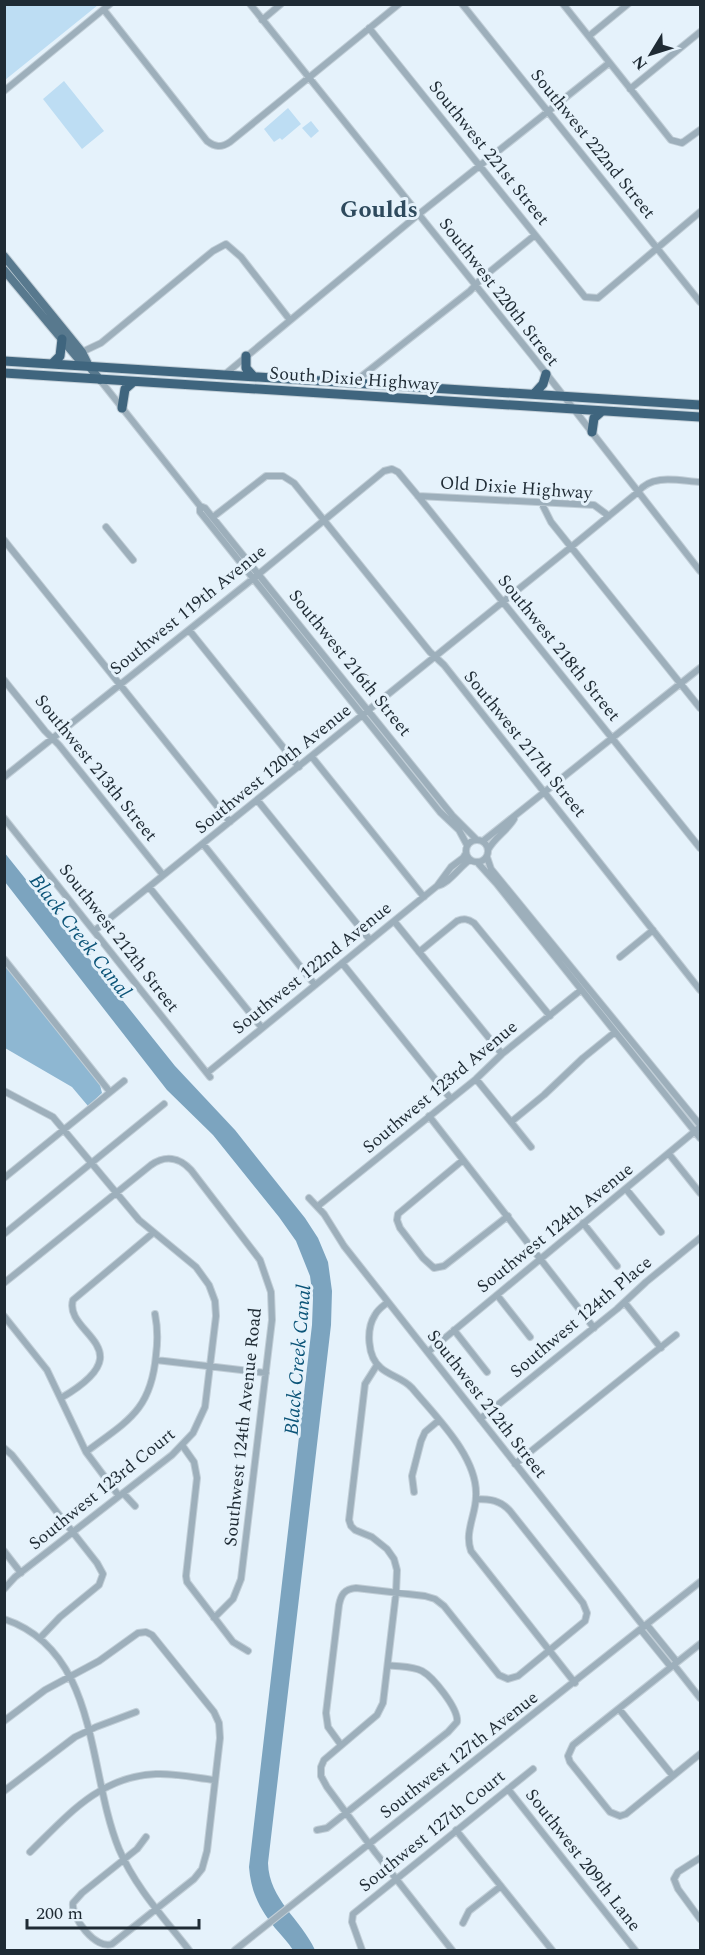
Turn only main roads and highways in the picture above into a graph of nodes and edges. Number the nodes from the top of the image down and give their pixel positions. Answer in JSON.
{"nodes":[{"id":1,"x":4,"y":256,"type":"edge"},
{"id":2,"x":4,"y":270,"type":"edge"},
{"id":3,"x":62,"y":339,"type":"junction"},
{"id":4,"x":246,"y":356,"type":"road end"},
{"id":5,"x":4,"y":361,"type":"edge"},
{"id":6,"x":52,"y":364,"type":"junction"},
{"id":7,"x":89,"y":366,"type":"junction"},
{"id":8,"x":4,"y":368,"type":"edge"},
{"id":9,"x":4,"y":373,"type":"edge"},
{"id":10,"x":197,"y":374,"type":"junction"},
{"id":11,"x":546,"y":374,"type":"road end"},
{"id":12,"x":254,"y":377,"type":"junction"},
{"id":13,"x":100,"y":380,"type":"junction"},
{"id":14,"x":133,"y":382,"type":"junction"},
{"id":15,"x":354,"y":383,"type":"junction"},
{"id":16,"x":268,"y":390,"type":"junction"},
{"id":17,"x":534,"y":394,"type":"junction"},
{"id":18,"x":363,"y":396,"type":"junction"},
{"id":19,"x":563,"y":396,"type":"junction"},
{"id":20,"x":469,"y":403,"type":"junction"},
{"id":21,"x":671,"y":403,"type":"junction"},
{"id":22,"x":700,"y":405,"type":"edge"},
{"id":23,"x":122,"y":408,"type":"road end"},
{"id":24,"x":573,"y":409,"type":"junction"},
{"id":25,"x":602,"y":411,"type":"junction"},
{"id":26,"x":700,"y":417,"type":"edge"},
{"id":27,"x":592,"y":432,"type":"road end"}],
"edges":[{"from":1,"to":7,"type":"main road","name":"Southwest 216th Street"},
{"from":2,"to":3,"type":"main road","name":"Southwest 216th Street"},
{"from":3,"to":6,"type":"highway"},
{"from":3,"to":7,"type":"main road","name":"Southwest 216th Street"},
{"from":4,"to":12,"type":"highway"},
{"from":5,"to":6,"type":"highway","name":"South Dixie Highway"},
{"from":6,"to":7,"type":"highway","name":"South Dixie Highway"},
{"from":7,"to":8,"type":"highway"},
{"from":7,"to":10,"type":"highway","name":"South Dixie Highway"},
{"from":7,"to":13,"type":"main road","name":"Southwest 216th Street"},
{"from":9,"to":13,"type":"highway","name":"South Dixie Highway"},
{"from":10,"to":12,"type":"highway","name":"South Dixie Highway"},
{"from":10,"to":13,"type":"highway"},
{"from":11,"to":17,"type":"highway"},
{"from":12,"to":15,"type":"highway","name":"South Dixie Highway"},
{"from":13,"to":14,"type":"highway","name":"South Dixie Highway"},
{"from":14,"to":16,"type":"highway","name":"South Dixie Highway"},
{"from":14,"to":23,"type":"highway"},
{"from":15,"to":16,"type":"highway"},
{"from":15,"to":17,"type":"highway","name":"South Dixie Highway"},
{"from":15,"to":18,"type":"highway"},
{"from":16,"to":18,"type":"highway","name":"South Dixie Highway"},
{"from":17,"to":19,"type":"highway","name":"South Dixie Highway"},
{"from":18,"to":20,"type":"highway","name":"South Dixie Highway"},
{"from":19,"to":20,"type":"highway"},
{"from":19,"to":21,"type":"highway","name":"South Dixie Highway"},
{"from":20,"to":24,"type":"highway","name":"South Dixie Highway"},
{"from":21,"to":22,"type":"highway","name":"South Dixie Highway"},
{"from":21,"to":24,"type":"highway"},
{"from":24,"to":25,"type":"highway","name":"South Dixie Highway"},
{"from":25,"to":26,"type":"highway","name":"South Dixie Highway"},
{"from":25,"to":27,"type":"highway"}]}
